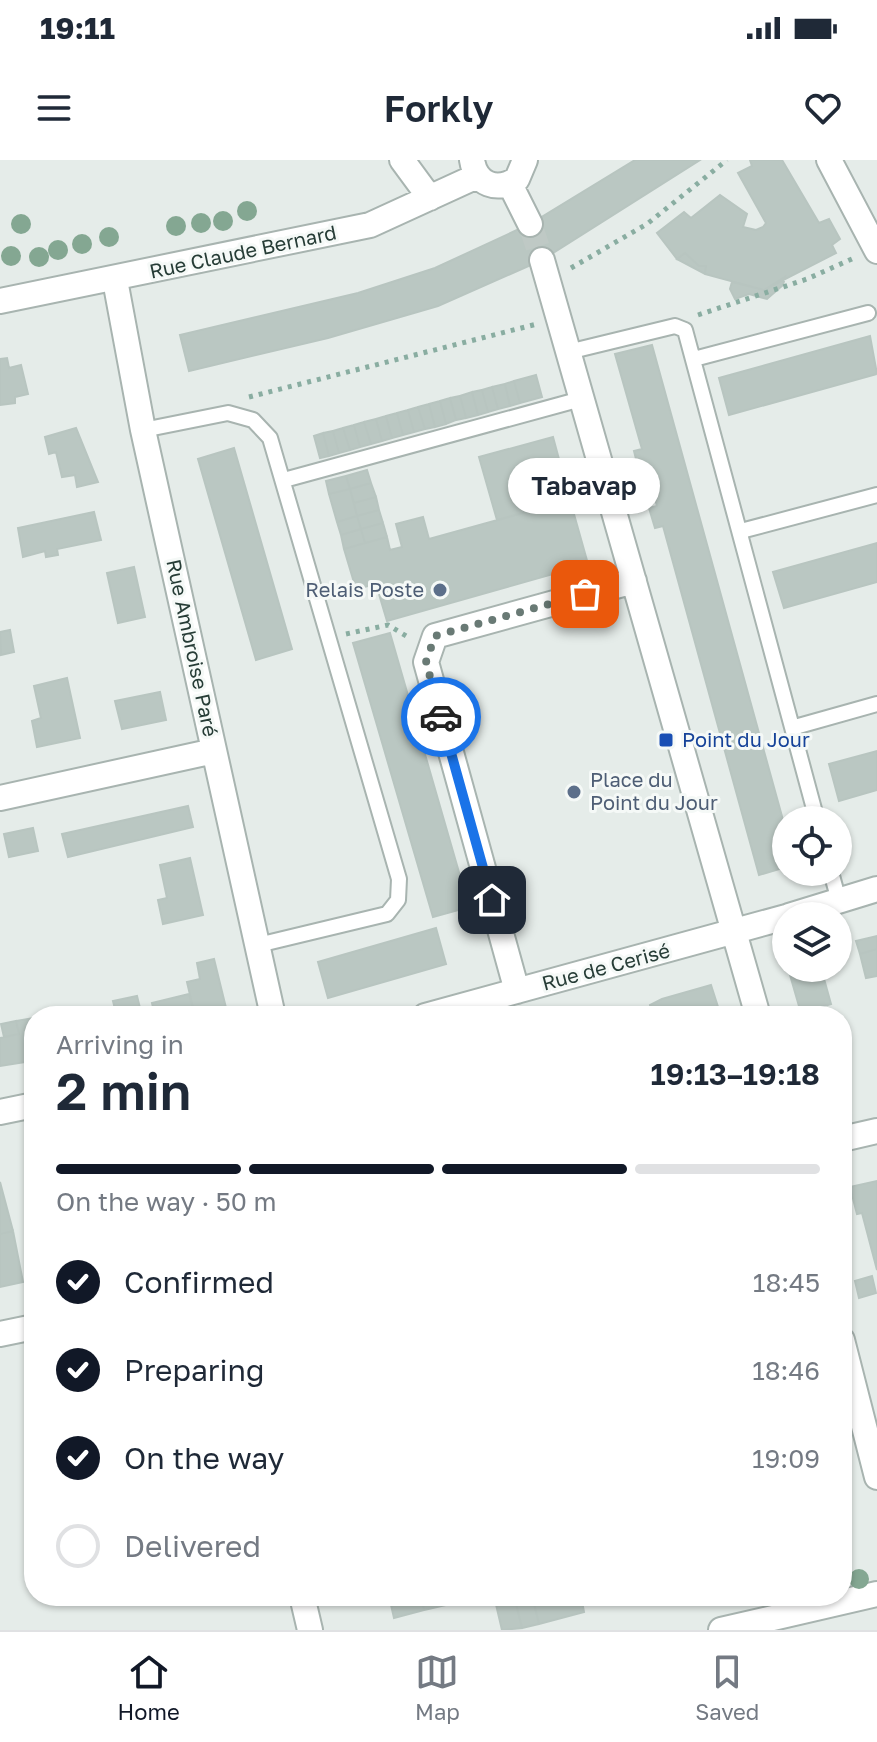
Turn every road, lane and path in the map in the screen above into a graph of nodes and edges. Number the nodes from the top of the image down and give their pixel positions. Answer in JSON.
{"nodes":[{"id":1,"x":402,"y":160,"type":"edge"},
{"id":2,"x":525,"y":160,"type":"edge"},
{"id":3,"x":727,"y":160,"type":"edge"},
{"id":4,"x":829,"y":160,"type":"edge"},
{"id":5,"x":475,"y":168,"type":"edge"},
{"id":6,"x":510,"y":184,"type":"junction"},
{"id":7,"x":430,"y":198,"type":"junction"},
{"id":8,"x":530,"y":224,"type":"tunnel mouth"},
{"id":9,"x":872,"y":240,"type":"edge"},
{"id":10,"x":545,"y":270,"type":"joint"},
{"id":11,"x":115,"y":280,"type":"junction"},
{"id":12,"x":0,"y":301,"type":"edge"},
{"id":13,"x":868,"y":313,"type":"dead end"},
{"id":14,"x":557,"y":317,"type":"junction"},
{"id":15,"x":675,"y":326,"type":"junction"},
{"id":16,"x":568,"y":352,"type":"junction"},
{"id":17,"x":694,"y":359,"type":"junction"},
{"id":18,"x":581,"y":399,"type":"junction"},
{"id":19,"x":228,"y":413,"type":"junction"},
{"id":20,"x":143,"y":430,"type":"junction"},
{"id":21,"x":284,"y":480,"type":"junction"},
{"id":22,"x":877,"y":495,"type":"edge"},
{"id":23,"x":741,"y":531,"type":"junction"},
{"id":24,"x":634,"y":581,"type":"junction"},
{"id":25,"x":330,"y":637,"type":"junction"},
{"id":26,"x":428,"y":648,"type":"junction"},
{"id":27,"x":877,"y":704,"type":"edge"},
{"id":28,"x":795,"y":727,"type":"junction"},
{"id":29,"x":214,"y":751,"type":"junction"},
{"id":30,"x":0,"y":798,"type":"edge"},
{"id":31,"x":814,"y":806,"type":"edge"},
{"id":32,"x":835,"y":886,"type":"edge"},
{"id":33,"x":877,"y":889,"type":"edge"},
{"id":34,"x":839,"y":901,"type":"junction"},
{"id":35,"x":836,"y":902,"type":"edge"},
{"id":36,"x":772,"y":921,"type":"edge"},
{"id":37,"x":737,"y":932,"type":"junction"},
{"id":38,"x":258,"y":945,"type":"junction"},
{"id":39,"x":517,"y":991,"type":"junction"},
{"id":40,"x":271,"y":1006,"type":"edge"},
{"id":41,"x":462,"y":1006,"type":"edge"},
{"id":42,"x":756,"y":1006,"type":"edge"},
{"id":43,"x":24,"y":1107,"type":"edge"},
{"id":44,"x":0,"y":1112,"type":"edge"},
{"id":45,"x":877,"y":1131,"type":"edge"},
{"id":46,"x":852,"y":1137,"type":"edge"},
{"id":47,"x":24,"y":1329,"type":"edge"},
{"id":48,"x":0,"y":1334,"type":"edge"},
{"id":49,"x":852,"y":1379,"type":"edge"},
{"id":50,"x":877,"y":1477,"type":"edge"},
{"id":51,"x":877,"y":1594,"type":"edge"},
{"id":52,"x":852,"y":1600,"type":"edge"},
{"id":53,"x":304,"y":1606,"type":"edge"},
{"id":54,"x":825,"y":1606,"type":"edge"},
{"id":55,"x":310,"y":1630,"type":"edge"},
{"id":56,"x":721,"y":1630,"type":"edge"}],
"edges":[{"from":1,"to":7,"type":"street"},
{"from":2,"to":6,"type":"street"},
{"from":3,"to":10,"type":"path"},
{"from":4,"to":9,"type":"street"},
{"from":5,"to":6,"type":"street"},
{"from":5,"to":7,"type":"street","name":"Rue Claude Bernard"},
{"from":6,"to":8,"type":"street"},
{"from":7,"to":11,"type":"street","name":"Rue Claude Bernard"},
{"from":9,"to":15,"type":"path"},
{"from":10,"to":14,"type":"street"},
{"from":11,"to":12,"type":"street","name":"Rue Claude Bernard"},
{"from":11,"to":20,"type":"street","name":"Rue Ambroise Paré"},
{"from":13,"to":17,"type":"lane"},
{"from":14,"to":16,"type":"street"},
{"from":14,"to":19,"type":"path"},
{"from":15,"to":16,"type":"lane"},
{"from":15,"to":17,"type":"lane"},
{"from":16,"to":18,"type":"street"},
{"from":17,"to":23,"type":"lane"},
{"from":18,"to":21,"type":"lane"},
{"from":18,"to":24,"type":"street"},
{"from":19,"to":20,"type":"lane"},
{"from":19,"to":21,"type":"lane"},
{"from":20,"to":29,"type":"street","name":"Rue Ambroise Paré"},
{"from":21,"to":25,"type":"lane"},
{"from":22,"to":23,"type":"lane"},
{"from":23,"to":28,"type":"lane"},
{"from":24,"to":26,"type":"street"},
{"from":24,"to":37,"type":"street"},
{"from":25,"to":26,"type":"path"},
{"from":25,"to":38,"type":"lane"},
{"from":26,"to":39,"type":"street"},
{"from":27,"to":28,"type":"lane"},
{"from":28,"to":31,"type":"lane"},
{"from":29,"to":30,"type":"street"},
{"from":29,"to":38,"type":"street","name":"Rue Ambroise Paré"},
{"from":32,"to":34,"type":"lane"},
{"from":33,"to":34,"type":"street","name":"Rue de Cerisé"},
{"from":34,"to":35,"type":"street","name":"Rue de Cerisé"},
{"from":36,"to":37,"type":"street","name":"Rue de Cerisé"},
{"from":37,"to":39,"type":"street","name":"Rue de Cerisé"},
{"from":37,"to":42,"type":"street"},
{"from":38,"to":40,"type":"street","name":"Rue Ambroise Paré"},
{"from":39,"to":41,"type":"street","name":"Rue de Cerisé"},
{"from":43,"to":44,"type":"street"},
{"from":45,"to":46,"type":"street"},
{"from":47,"to":48,"type":"street"},
{"from":49,"to":50,"type":"street"},
{"from":51,"to":52,"type":"street"},
{"from":53,"to":55,"type":"street"},
{"from":54,"to":56,"type":"street"}]}
